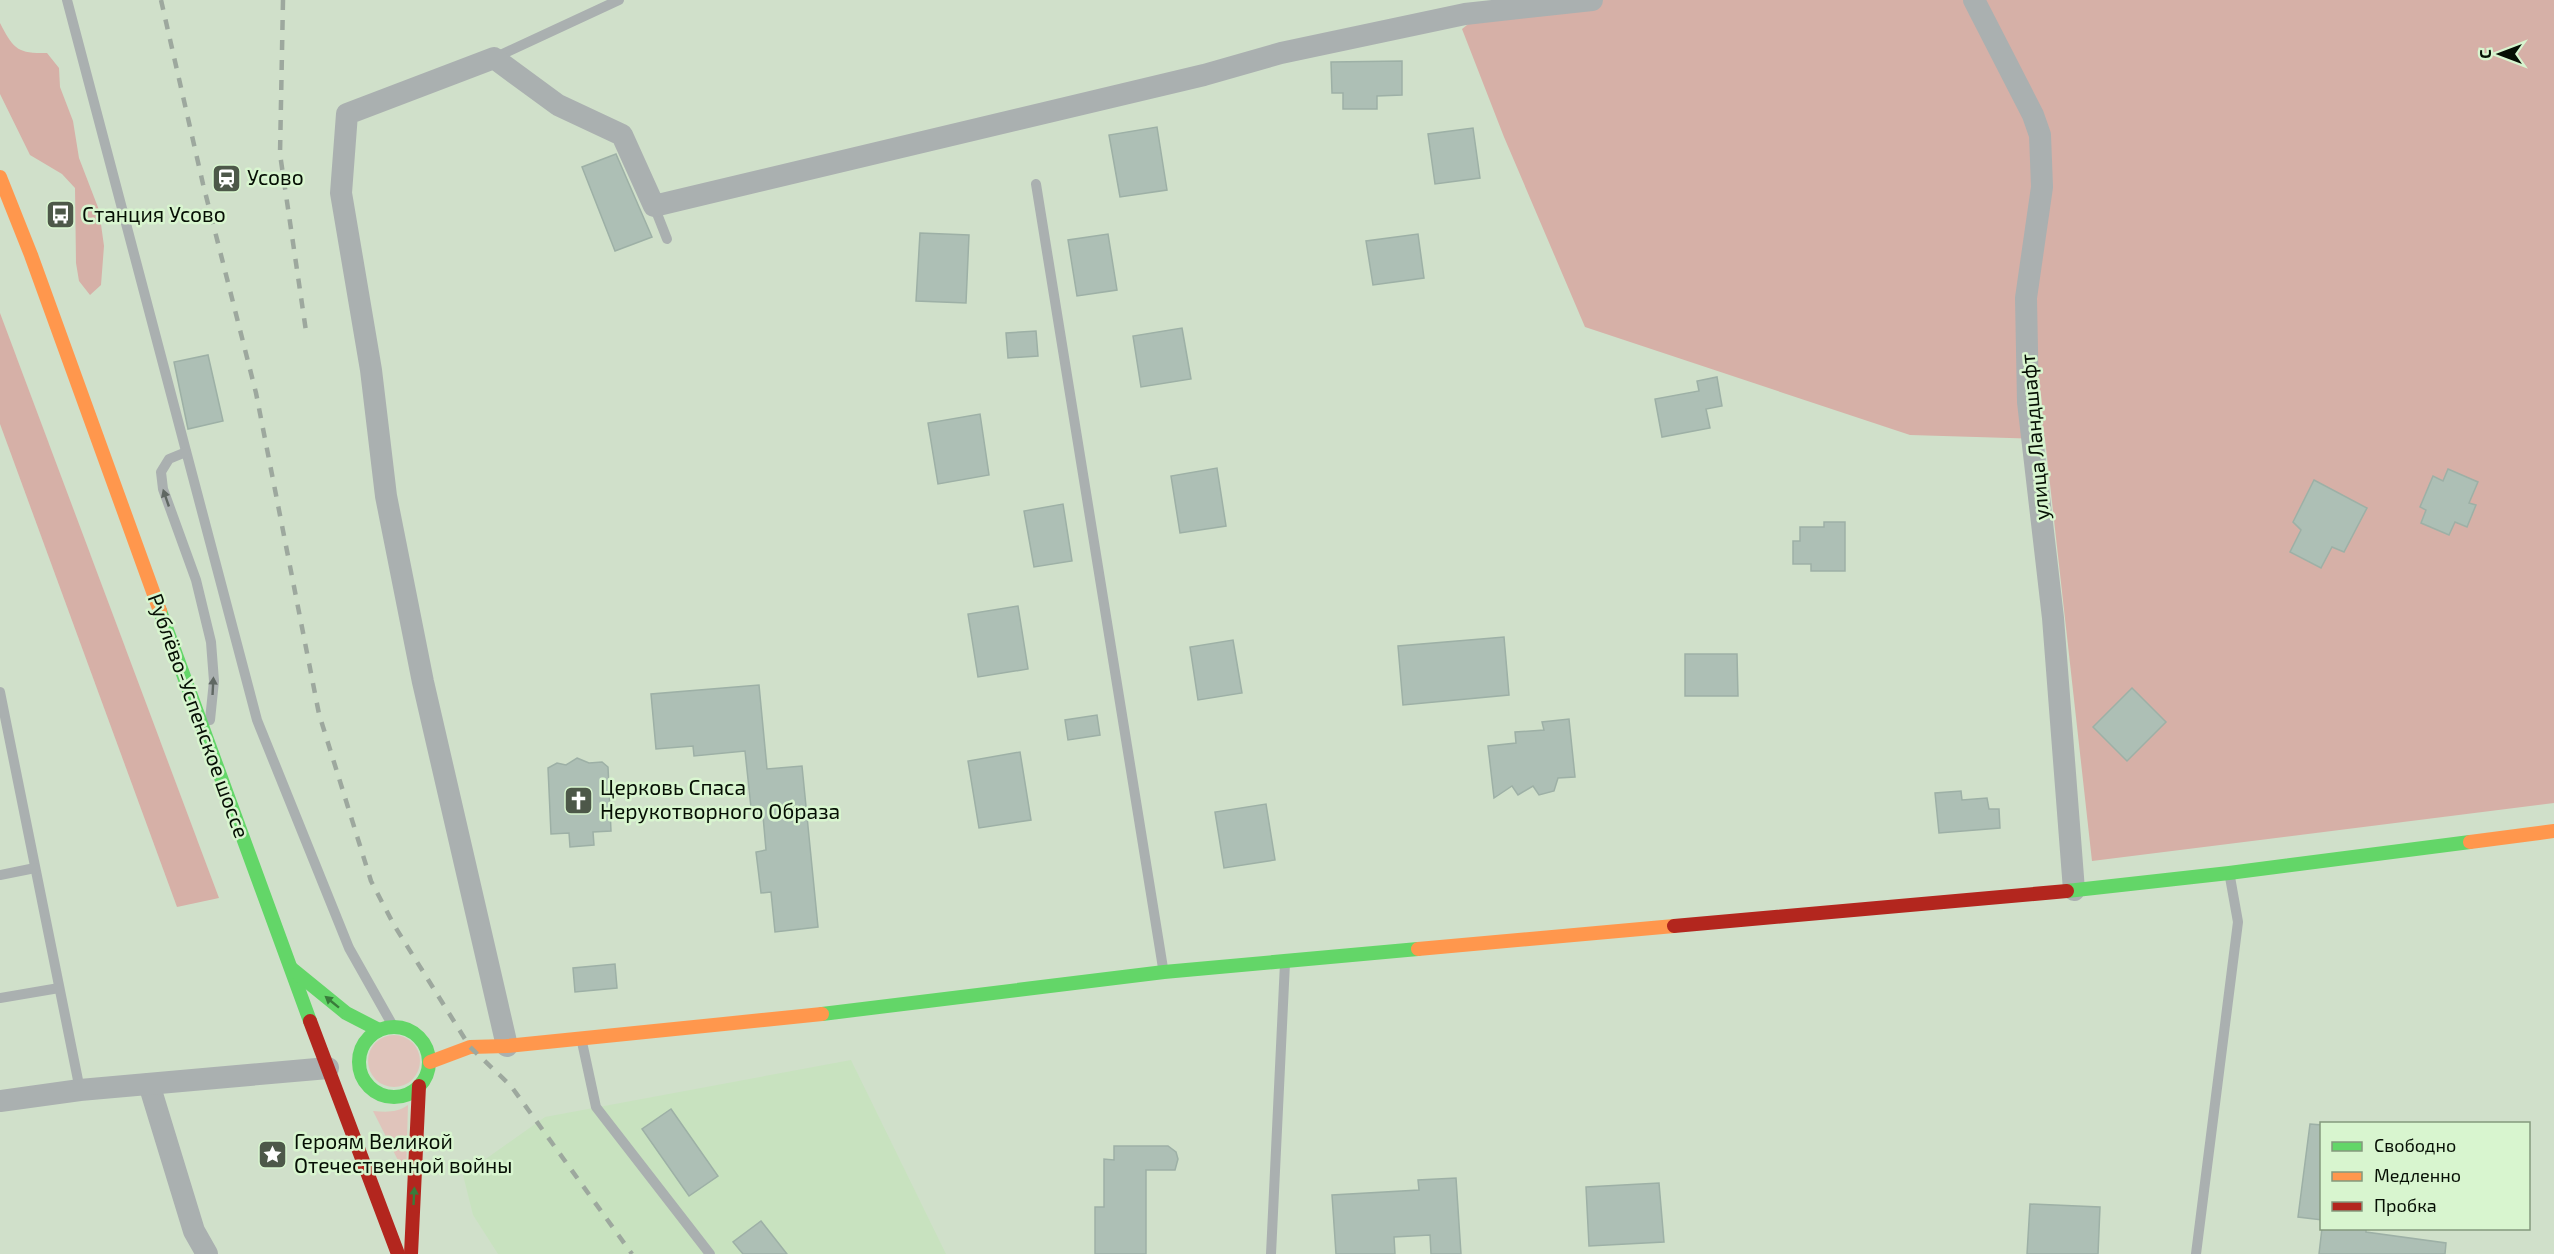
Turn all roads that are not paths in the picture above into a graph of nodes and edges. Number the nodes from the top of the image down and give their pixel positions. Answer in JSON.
{"nodes":[{"id":1,"x":67,"y":0,"type":"edge"},
{"id":2,"x":619,"y":0,"type":"edge"},
{"id":3,"x":1592,"y":0,"type":"edge"},
{"id":4,"x":1974,"y":0,"type":"edge"},
{"id":5,"x":494,"y":58,"type":"junction"},
{"id":6,"x":0,"y":177,"type":"edge"},
{"id":7,"x":1036,"y":184,"type":"dead end"},
{"id":8,"x":654,"y":206,"type":"junction"},
{"id":9,"x":667,"y":238,"type":"dead end"},
{"id":10,"x":186,"y":452,"type":"junction"},
{"id":11,"x":0,"y":692,"type":"edge"},
{"id":12,"x":208,"y":744,"type":"junction"},
{"id":13,"x":2554,"y":831,"type":"edge"},
{"id":14,"x":35,"y":868,"type":"junction"},
{"id":15,"x":2229,"y":873,"type":"junction"},
{"id":16,"x":0,"y":875,"type":"edge"},
{"id":17,"x":2074,"y":890,"type":"junction"},
{"id":18,"x":1285,"y":960,"type":"junction"},
{"id":19,"x":290,"y":967,"type":"junction"},
{"id":20,"x":1164,"y":972,"type":"junction"},
{"id":21,"x":59,"y":988,"type":"junction"},
{"id":22,"x":0,"y":998,"type":"edge"},
{"id":23,"x":393,"y":1026,"type":"junction"},
{"id":24,"x":379,"y":1030,"type":"junction"},
{"id":25,"x":582,"y":1039,"type":"junction"},
{"id":26,"x":507,"y":1046,"type":"junction"},
{"id":27,"x":430,"y":1062,"type":"junction"},
{"id":28,"x":344,"y":1067,"type":"junction"},
{"id":29,"x":149,"y":1084,"type":"junction"},
{"id":30,"x":419,"y":1086,"type":"junction"},
{"id":31,"x":80,"y":1090,"type":"junction"},
{"id":32,"x":0,"y":1101,"type":"edge"},
{"id":33,"x":207,"y":1254,"type":"edge"},
{"id":34,"x":398,"y":1254,"type":"edge"},
{"id":35,"x":411,"y":1254,"type":"edge"},
{"id":36,"x":710,"y":1254,"type":"edge"},
{"id":37,"x":1271,"y":1254,"type":"edge"},
{"id":38,"x":2196,"y":1254,"type":"edge"}],
"edges":[{"from":1,"to":10,"type":"lane"},
{"from":2,"to":5,"type":"lane"},
{"from":3,"to":8,"type":"street"},
{"from":4,"to":17,"type":"street","name":"улица Ландшафт"},
{"from":5,"to":8,"type":"street"},
{"from":5,"to":26,"type":"street"},
{"from":6,"to":12,"type":"street","name":"Рублёво-Успенское шоссе"},
{"from":7,"to":20,"type":"lane"},
{"from":8,"to":9,"type":"lane"},
{"from":12,"to":10,"type":"lane","one_way":true},
{"from":10,"to":23,"type":"lane"},
{"from":11,"to":14,"type":"lane"},
{"from":12,"to":19,"type":"street","name":"Рублёво-Успенское шоссе"},
{"from":13,"to":15,"type":"street"},
{"from":14,"to":16,"type":"lane"},
{"from":14,"to":21,"type":"lane"},
{"from":15,"to":17,"type":"street"},
{"from":15,"to":38,"type":"lane"},
{"from":17,"to":18,"type":"street"},
{"from":18,"to":20,"type":"street"},
{"from":18,"to":37,"type":"lane"},
{"from":24,"to":19,"type":"street","one_way":true},
{"from":19,"to":28,"type":"street","name":"Рублёво-Успенское шоссе"},
{"from":20,"to":25,"type":"street"},
{"from":21,"to":22,"type":"lane"},
{"from":21,"to":31,"type":"lane"},
{"from":23,"to":24,"type":"street"},
{"from":23,"to":27,"type":"street"},
{"from":24,"to":28,"type":"street"},
{"from":25,"to":26,"type":"street"},
{"from":25,"to":36,"type":"lane"},
{"from":26,"to":27,"type":"street"},
{"from":27,"to":30,"type":"street"},
{"from":28,"to":29,"type":"street"},
{"from":28,"to":30,"type":"street"},
{"from":28,"to":34,"type":"street","name":"Рублёво-Успенское шоссе"},
{"from":29,"to":31,"type":"street"},
{"from":29,"to":33,"type":"street"},
{"from":35,"to":30,"type":"street","one_way":true},
{"from":31,"to":32,"type":"street"}]}
